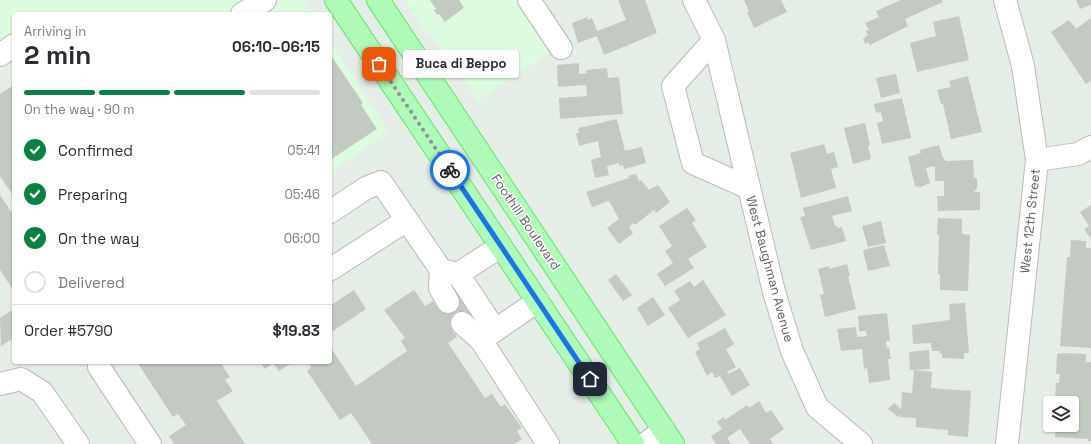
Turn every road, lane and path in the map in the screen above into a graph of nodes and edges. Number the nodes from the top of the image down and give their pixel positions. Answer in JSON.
{"nodes":[{"id":1,"x":264,"y":0,"type":"edge"},
{"id":2,"x":336,"y":0,"type":"edge"},
{"id":3,"x":378,"y":0,"type":"edge"},
{"id":4,"x":529,"y":0,"type":"edge"},
{"id":5,"x":694,"y":0,"type":"edge"},
{"id":6,"x":1005,"y":0,"type":"edge"},
{"id":7,"x":245,"y":12,"type":"edge"},
{"id":8,"x":714,"y":40,"type":"junction"},
{"id":9,"x":12,"y":46,"type":"edge"},
{"id":10,"x":561,"y":48,"type":"dead end"},
{"id":11,"x":0,"y":55,"type":"edge"},
{"id":12,"x":1091,"y":147,"type":"edge"},
{"id":13,"x":1037,"y":160,"type":"junction"},
{"id":14,"x":749,"y":188,"type":"junction"},
{"id":15,"x":332,"y":211,"type":"edge"},
{"id":16,"x":406,"y":220,"type":"junction"},
{"id":17,"x":501,"y":246,"type":"junction"},
{"id":18,"x":332,"y":269,"type":"edge"},
{"id":19,"x":449,"y":272,"type":"junction"},
{"id":20,"x":538,"y":301,"type":"junction"},
{"id":21,"x":448,"y":302,"type":"dead end"},
{"id":22,"x":462,"y":323,"type":"dead end"},
{"id":23,"x":488,"y":335,"type":"junction"},
{"id":24,"x":99,"y":367,"type":"dead end"},
{"id":25,"x":0,"y":384,"type":"edge"},
{"id":26,"x":669,"y":437,"type":"edge"},
{"id":27,"x":78,"y":444,"type":"edge"},
{"id":28,"x":150,"y":444,"type":"edge"},
{"id":29,"x":548,"y":444,"type":"edge"},
{"id":30,"x":633,"y":444,"type":"edge"},
{"id":31,"x":645,"y":444,"type":"edge"},
{"id":32,"x":861,"y":444,"type":"edge"},
{"id":33,"x":1007,"y":444,"type":"edge"}],
"edges":[{"from":1,"to":7,"type":"street"},
{"from":2,"to":17,"type":"main road"},
{"from":3,"to":26,"type":"main road","name":"Foothill Boulevard"},
{"from":4,"to":10,"type":"street"},
{"from":5,"to":8,"type":"street","name":"West Baughman Avenue"},
{"from":6,"to":13,"type":"street","name":"West 12th Street"},
{"from":8,"to":14,"type":"street","name":"West Baughman Avenue"},
{"from":8,"to":14,"type":"street","name":"West Baughman Avenue"},
{"from":9,"to":11,"type":"street"},
{"from":12,"to":13,"type":"street"},
{"from":13,"to":33,"type":"street","name":"West 12th Street"},
{"from":14,"to":32,"type":"street","name":"West Baughman Avenue"},
{"from":15,"to":16,"type":"street"},
{"from":16,"to":18,"type":"street"},
{"from":16,"to":19,"type":"street"},
{"from":17,"to":19,"type":"street"},
{"from":17,"to":20,"type":"main road"},
{"from":19,"to":21,"type":"street"},
{"from":19,"to":23,"type":"street"},
{"from":20,"to":23,"type":"street"},
{"from":20,"to":30,"type":"main road"},
{"from":22,"to":23,"type":"street"},
{"from":23,"to":29,"type":"street"},
{"from":24,"to":28,"type":"street"},
{"from":25,"to":27,"type":"street"},
{"from":26,"to":31,"type":"street"}]}
